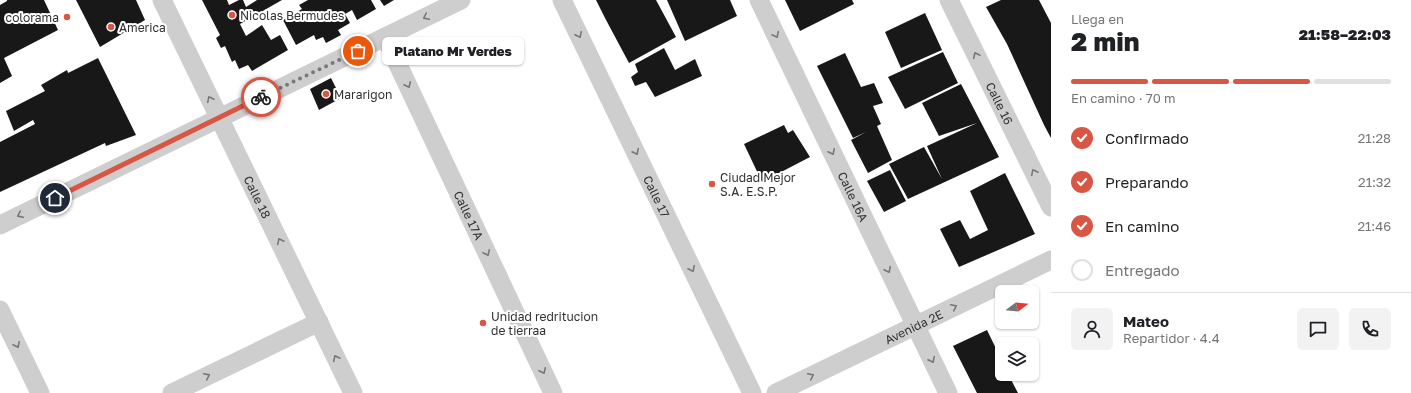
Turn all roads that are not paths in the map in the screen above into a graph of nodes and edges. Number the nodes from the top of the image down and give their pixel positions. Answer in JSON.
{"nodes":[{"id":1,"x":162,"y":0,"type":"edge"},
{"id":2,"x":461,"y":0,"type":"edge"},
{"id":3,"x":562,"y":0,"type":"edge"},
{"id":4,"x":759,"y":0,"type":"edge"},
{"id":5,"x":949,"y":0,"type":"edge"},
{"id":6,"x":385,"y":37,"type":"junction"},
{"id":7,"x":220,"y":118,"type":"junction"},
{"id":8,"x":1051,"y":206,"type":"edge"},
{"id":9,"x":0,"y":225,"type":"edge"},
{"id":10,"x":1051,"y":260,"type":"edge"},
{"id":11,"x":0,"y":310,"type":"edge"},
{"id":12,"x":319,"y":322,"type":"junction"},
{"id":13,"x":915,"y":326,"type":"junction"},
{"id":14,"x":40,"y":393,"type":"edge"},
{"id":15,"x":172,"y":393,"type":"edge"},
{"id":16,"x":353,"y":393,"type":"edge"},
{"id":17,"x":553,"y":393,"type":"edge"},
{"id":18,"x":752,"y":393,"type":"edge"},
{"id":19,"x":776,"y":393,"type":"edge"},
{"id":20,"x":948,"y":393,"type":"edge"}],
"edges":[{"from":7,"to":1,"type":"street","name":"Calle 18","one_way":true},
{"from":2,"to":6,"type":"street","one_way":true},
{"from":3,"to":18,"type":"street","name":"Calle 17","one_way":true},
{"from":4,"to":13,"type":"street","name":"Calle 16A","one_way":true},
{"from":8,"to":5,"type":"street","name":"Calle 16","one_way":true},
{"from":6,"to":7,"type":"street"},
{"from":6,"to":17,"type":"street","name":"Calle 17A","one_way":true},
{"from":7,"to":9,"type":"street","one_way":true},
{"from":12,"to":7,"type":"street","name":"Calle 18","one_way":true},
{"from":13,"to":10,"type":"street","name":"Avenida 2E","one_way":true},
{"from":11,"to":14,"type":"street","one_way":true},
{"from":15,"to":12,"type":"street","one_way":true},
{"from":16,"to":12,"type":"street","name":"Calle 18","one_way":true},
{"from":19,"to":13,"type":"street","name":"Avenida 2E","one_way":true},
{"from":13,"to":20,"type":"street","name":"Calle 16A","one_way":true}]}
